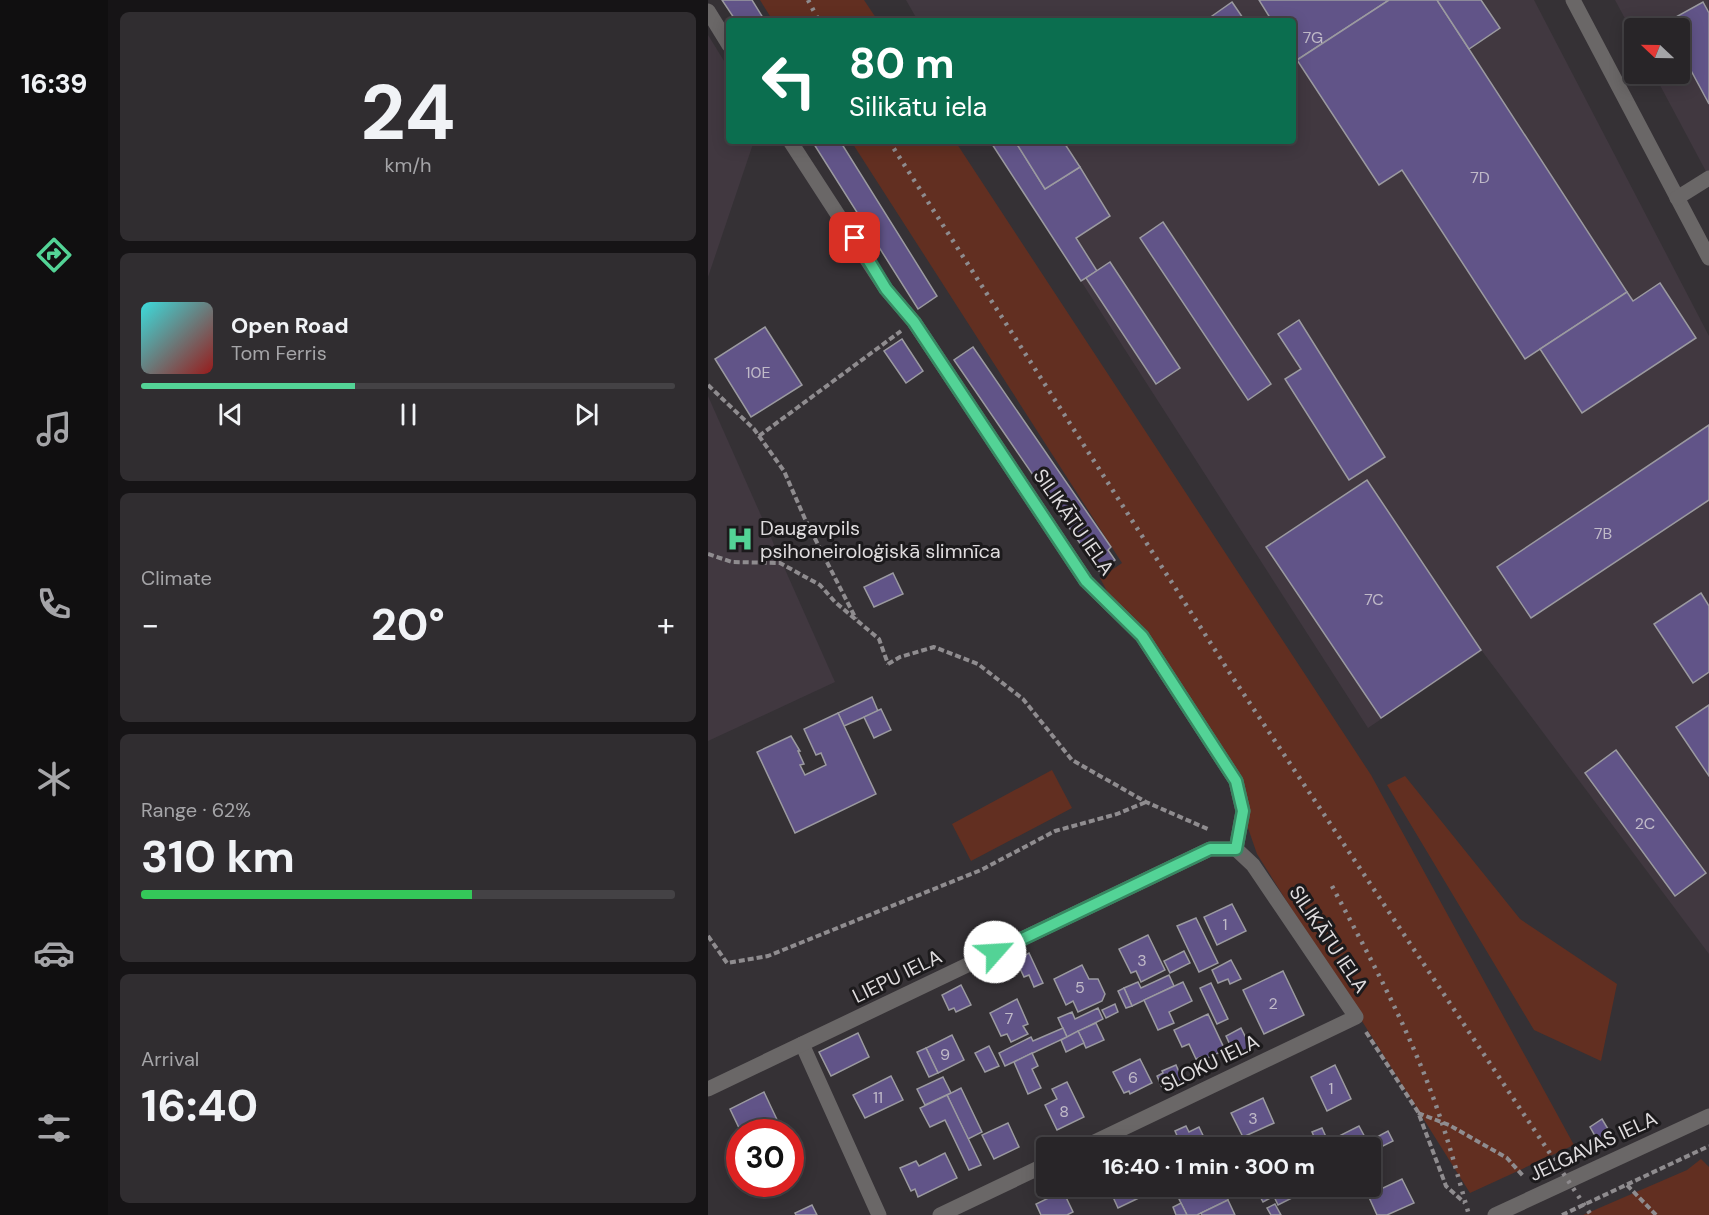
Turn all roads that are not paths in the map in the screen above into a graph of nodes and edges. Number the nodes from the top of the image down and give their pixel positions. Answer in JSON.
{"nodes":[{"id":1,"x":1573,"y":0,"type":"edge"},
{"id":2,"x":708,"y":11,"type":"edge"},
{"id":3,"x":726,"y":40,"type":"edge"},
{"id":4,"x":792,"y":144,"type":"edge"},
{"id":5,"x":1709,"y":178,"type":"edge"},
{"id":6,"x":1677,"y":198,"type":"junction"},
{"id":7,"x":1709,"y":258,"type":"edge"},
{"id":8,"x":1236,"y":849,"type":"junction"},
{"id":9,"x":1356,"y":1017,"type":"joint"},
{"id":10,"x":802,"y":1044,"type":"junction"},
{"id":11,"x":708,"y":1089,"type":"edge"},
{"id":12,"x":1706,"y":1122,"type":"edge"},
{"id":13,"x":1105,"y":1137,"type":"edge"},
{"id":14,"x":1036,"y":1169,"type":"edge"},
{"id":15,"x":879,"y":1215,"type":"edge"},
{"id":16,"x":940,"y":1215,"type":"edge"},
{"id":17,"x":1495,"y":1215,"type":"edge"}],
"edges":[{"from":1,"to":6,"type":"street"},
{"from":2,"to":3,"type":"street"},
{"from":4,"to":8,"type":"street","name":"SILIKĀTU IELA"},
{"from":5,"to":6,"type":"street"},
{"from":6,"to":7,"type":"street"},
{"from":8,"to":9,"type":"street","name":"SILIKĀTU IELA"},
{"from":8,"to":10,"type":"street","name":"LIEPU IELA"},
{"from":9,"to":13,"type":"street","name":"SLOKU IELA"},
{"from":10,"to":11,"type":"street","name":"LIEPU IELA"},
{"from":10,"to":15,"type":"street"},
{"from":12,"to":17,"type":"street","name":"JELGAVAS IELA"},
{"from":14,"to":16,"type":"street"}]}
